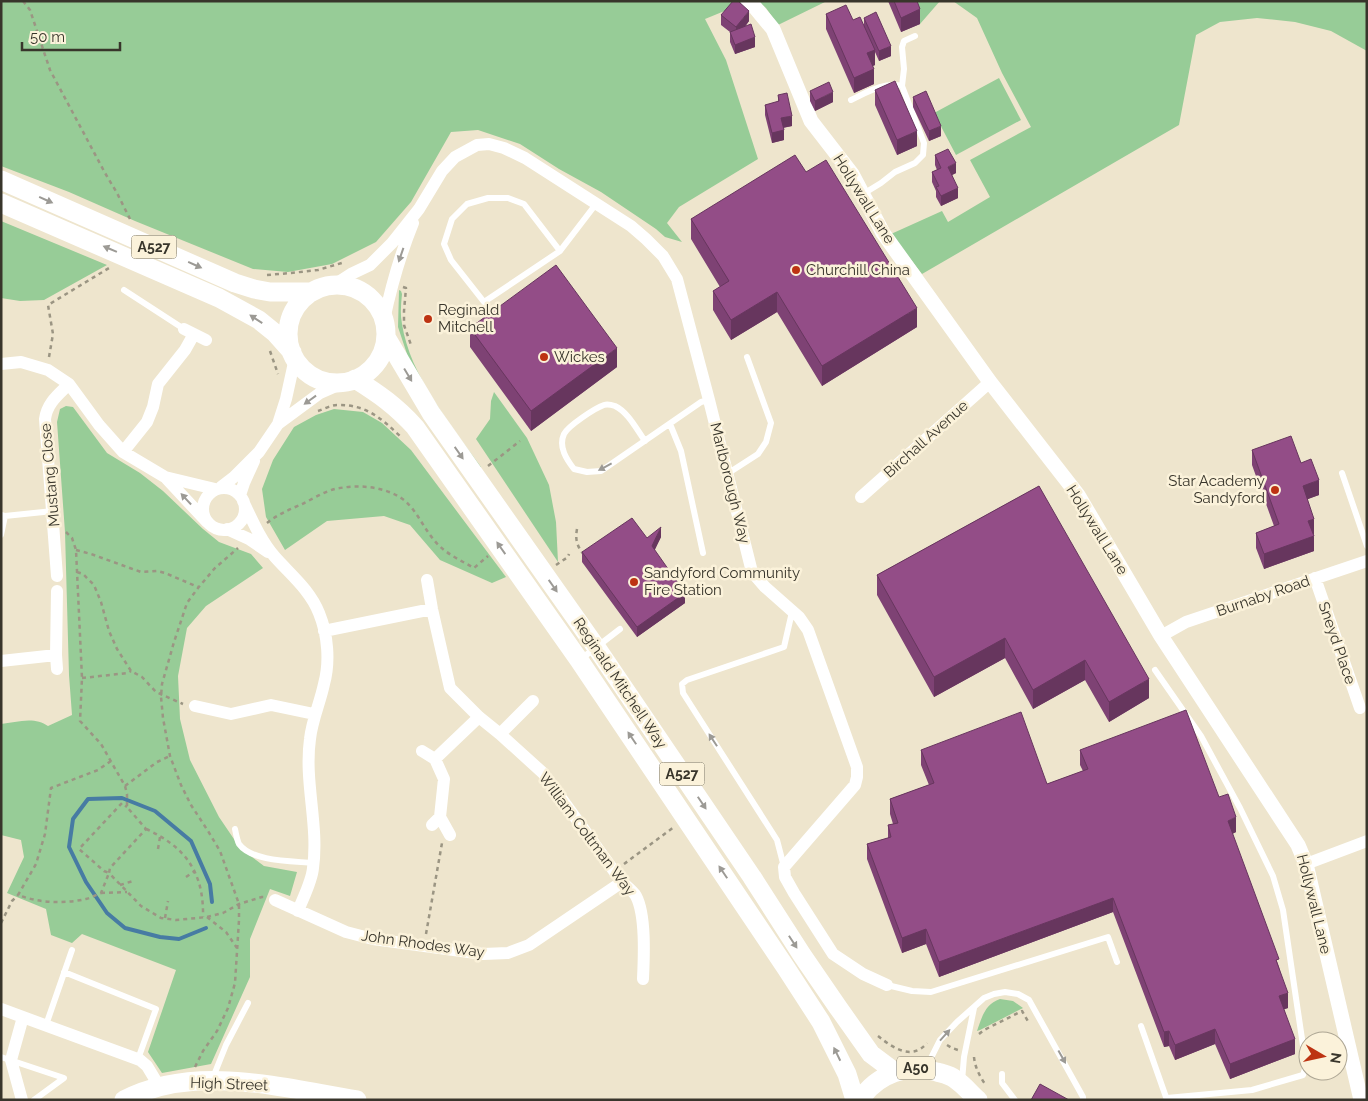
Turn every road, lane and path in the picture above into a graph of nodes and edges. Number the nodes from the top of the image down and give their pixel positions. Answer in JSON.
{"nodes":[{"id":1,"x":23,"y":1,"type":"edge"},
{"id":2,"x":748,"y":1,"type":"edge"},
{"id":3,"x":915,"y":36,"type":"dead end"},
{"id":4,"x":902,"y":86,"type":"junction"},
{"id":5,"x":851,"y":100,"type":"dead end"},
{"id":6,"x":1,"y":180,"type":"edge"},
{"id":7,"x":862,"y":194,"type":"junction"},
{"id":8,"x":1,"y":202,"type":"edge"},
{"id":9,"x":596,"y":204,"type":"junction"},
{"id":10,"x":419,"y":209,"type":"junction"},
{"id":11,"x":124,"y":221,"type":"dead end"},
{"id":12,"x":560,"y":251,"type":"junction"},
{"id":13,"x":346,"y":262,"type":"dead end"},
{"id":14,"x":114,"y":265,"type":"dead end"},
{"id":15,"x":262,"y":275,"type":"dead end"},
{"id":16,"x":334,"y":285,"type":"junction"},
{"id":17,"x":124,"y":290,"type":"dead end"},
{"id":18,"x":312,"y":292,"type":"junction"},
{"id":19,"x":385,"y":329,"type":"junction"},
{"id":20,"x":189,"y":331,"type":"junction"},
{"id":21,"x":206,"y":340,"type":"dead end"},
{"id":22,"x":269,"y":349,"type":"dead end"},
{"id":23,"x":294,"y":355,"type":"junction"},
{"id":24,"x":747,"y":357,"type":"dead end"},
{"id":25,"x":1,"y":364,"type":"edge"},
{"id":26,"x":47,"y":370,"type":"junction"},
{"id":27,"x":279,"y":379,"type":"dead end"},
{"id":28,"x":350,"y":380,"type":"junction"},
{"id":29,"x":990,"y":382,"type":"junction"},
{"id":30,"x":69,"y":384,"type":"junction"},
{"id":31,"x":709,"y":400,"type":"junction"},
{"id":32,"x":278,"y":424,"type":"junction"},
{"id":33,"x":670,"y":424,"type":"junction"},
{"id":34,"x":520,"y":441,"type":"dead end"},
{"id":35,"x":646,"y":441,"type":"junction"},
{"id":36,"x":123,"y":452,"type":"junction"},
{"id":37,"x":258,"y":452,"type":"junction"},
{"id":38,"x":491,"y":464,"type":"dead end"},
{"id":39,"x":1342,"y":473,"type":"dead end"},
{"id":40,"x":727,"y":474,"type":"junction"},
{"id":41,"x":165,"y":477,"type":"junction"},
{"id":42,"x":218,"y":488,"type":"junction"},
{"id":43,"x":861,"y":497,"type":"dead end"},
{"id":44,"x":242,"y":498,"type":"junction"},
{"id":45,"x":53,"y":511,"type":"junction"},
{"id":46,"x":3,"y":515,"type":"edge"},
{"id":47,"x":207,"y":522,"type":"junction"},
{"id":48,"x":54,"y":527,"type":"junction"},
{"id":49,"x":228,"y":529,"type":"junction"},
{"id":50,"x":577,"y":529,"type":"dead end"},
{"id":51,"x":1,"y":535,"type":"edge"},
{"id":52,"x":1367,"y":546,"type":"edge"},
{"id":53,"x":76,"y":550,"type":"junction"},
{"id":54,"x":703,"y":553,"type":"dead end"},
{"id":55,"x":569,"y":554,"type":"dead end"},
{"id":56,"x":274,"y":556,"type":"junction"},
{"id":57,"x":587,"y":559,"type":"edge"},
{"id":58,"x":1367,"y":560,"type":"edge"},
{"id":59,"x":555,"y":566,"type":"dead end"},
{"id":60,"x":77,"y":572,"type":"junction"},
{"id":61,"x":57,"y":576,"type":"dead end"},
{"id":62,"x":1315,"y":578,"type":"junction"},
{"id":63,"x":427,"y":580,"type":"dead end"},
{"id":64,"x":198,"y":588,"type":"dead end"},
{"id":65,"x":57,"y":591,"type":"dead end"},
{"id":66,"x":432,"y":609,"type":"junction"},
{"id":67,"x":792,"y":611,"type":"junction"},
{"id":68,"x":620,"y":629,"type":"dead end"},
{"id":69,"x":324,"y":631,"type":"junction"},
{"id":70,"x":1160,"y":636,"type":"junction"},
{"id":71,"x":596,"y":647,"type":"junction"},
{"id":72,"x":56,"y":655,"type":"junction"},
{"id":73,"x":579,"y":660,"type":"junction"},
{"id":74,"x":1,"y":661,"type":"edge"},
{"id":75,"x":58,"y":669,"type":"dead end"},
{"id":76,"x":1155,"y":670,"type":"dead end"},
{"id":77,"x":131,"y":671,"type":"junction"},
{"id":78,"x":82,"y":678,"type":"junction"},
{"id":79,"x":533,"y":701,"type":"dead end"},
{"id":80,"x":195,"y":706,"type":"joint"},
{"id":81,"x":1360,"y":708,"type":"dead end"},
{"id":82,"x":314,"y":714,"type":"junction"},
{"id":83,"x":479,"y":717,"type":"junction"},
{"id":84,"x":500,"y":734,"type":"junction"},
{"id":85,"x":422,"y":751,"type":"dead end"},
{"id":86,"x":170,"y":756,"type":"dead end"},
{"id":87,"x":435,"y":759,"type":"junction"},
{"id":88,"x":111,"y":761,"type":"junction"},
{"id":89,"x":125,"y":786,"type":"junction"},
{"id":90,"x":127,"y":807,"type":"junction"},
{"id":91,"x":677,"y":824,"type":"dead end"},
{"id":92,"x":146,"y":829,"type":"junction"},
{"id":93,"x":235,"y":829,"type":"dead end"},
{"id":94,"x":450,"y":835,"type":"joint"},
{"id":95,"x":160,"y":837,"type":"junction"},
{"id":96,"x":1367,"y":841,"type":"edge"},
{"id":97,"x":158,"y":849,"type":"dead end"},
{"id":98,"x":314,"y":863,"type":"junction"},
{"id":99,"x":1306,"y":864,"type":"junction"},
{"id":100,"x":784,"y":867,"type":"junction"},
{"id":101,"x":195,"y":871,"type":"junction"},
{"id":102,"x":109,"y":873,"type":"junction"},
{"id":103,"x":619,"y":876,"type":"junction"},
{"id":104,"x":186,"y":877,"type":"dead end"},
{"id":105,"x":133,"y":881,"type":"dead end"},
{"id":106,"x":120,"y":885,"type":"junction"},
{"id":107,"x":127,"y":892,"type":"junction"},
{"id":108,"x":100,"y":893,"type":"junction"},
{"id":109,"x":18,"y":895,"type":"junction"},
{"id":110,"x":275,"y":900,"type":"joint"},
{"id":111,"x":168,"y":901,"type":"dead end"},
{"id":112,"x":298,"y":911,"type":"junction"},
{"id":113,"x":202,"y":917,"type":"junction"},
{"id":114,"x":207,"y":917,"type":"junction"},
{"id":115,"x":165,"y":918,"type":"junction"},
{"id":116,"x":1,"y":924,"type":"edge"},
{"id":117,"x":424,"y":946,"type":"junction"},
{"id":118,"x":238,"y":949,"type":"dead end"},
{"id":119,"x":72,"y":950,"type":"dead end"},
{"id":120,"x":1117,"y":962,"type":"dead end"},
{"id":121,"x":64,"y":972,"type":"junction"},
{"id":122,"x":643,"y":979,"type":"dead end"},
{"id":123,"x":887,"y":985,"type":"joint"},
{"id":124,"x":248,"y":1003,"type":"dead end"},
{"id":125,"x":974,"y":1008,"type":"junction"},
{"id":126,"x":1,"y":1009,"type":"edge"},
{"id":127,"x":23,"y":1017,"type":"junction"},
{"id":128,"x":1029,"y":1023,"type":"dead end"},
{"id":129,"x":46,"y":1025,"type":"junction"},
{"id":130,"x":1140,"y":1026,"type":"dead end"},
{"id":131,"x":940,"y":1040,"type":"junction"},
{"id":132,"x":965,"y":1051,"type":"junction"},
{"id":133,"x":974,"y":1053,"type":"junction"},
{"id":134,"x":6,"y":1058,"type":"edge"},
{"id":135,"x":138,"y":1058,"type":"junction"},
{"id":136,"x":926,"y":1068,"type":"junction"},
{"id":137,"x":895,"y":1072,"type":"junction"},
{"id":138,"x":1002,"y":1074,"type":"dead end"},
{"id":139,"x":212,"y":1081,"type":"junction"},
{"id":140,"x":159,"y":1086,"type":"junction"},
{"id":141,"x":976,"y":1094,"type":"edge"},
{"id":142,"x":318,"y":1097,"type":"edge"},
{"id":143,"x":1167,"y":1099,"type":"edge"},
{"id":144,"x":22,"y":1100,"type":"edge"},
{"id":145,"x":34,"y":1100,"type":"edge"},
{"id":146,"x":124,"y":1100,"type":"edge"},
{"id":147,"x":357,"y":1100,"type":"edge"},
{"id":148,"x":855,"y":1100,"type":"edge"},
{"id":149,"x":860,"y":1100,"type":"edge"},
{"id":150,"x":1015,"y":1100,"type":"edge"},
{"id":151,"x":1083,"y":1100,"type":"edge"},
{"id":152,"x":1361,"y":1100,"type":"edge"}],
"edges":[{"from":1,"to":11,"type":"path"},
{"from":2,"to":7,"type":"street","name":"Hollywall Lane"},
{"from":3,"to":4,"type":"lane"},
{"from":4,"to":5,"type":"lane"},
{"from":4,"to":7,"type":"lane"},
{"from":6,"to":18,"type":"main road","number":"A527","one_way":true},
{"from":7,"to":29,"type":"street","name":"Hollywall Lane"},
{"from":23,"to":8,"type":"main road","number":"A527","one_way":true},
{"from":9,"to":10,"type":"street","name":"Marlborough Way"},
{"from":9,"to":12,"type":"lane"},
{"from":9,"to":31,"type":"street","name":"Marlborough Way"},
{"from":10,"to":16,"type":"street","name":"Marlborough Way"},
{"from":10,"to":19,"type":"street","name":"Marlborough Way","one_way":true},
{"from":12,"to":12,"type":"lane"},
{"from":13,"to":15,"type":"path"},
{"from":14,"to":26,"type":"path"},
{"from":16,"to":18,"type":"main road"},
{"from":16,"to":19,"type":"main road"},
{"from":17,"to":20,"type":"lane"},
{"from":18,"to":23,"type":"main road"},
{"from":19,"to":28,"type":"main road"},
{"from":19,"to":71,"type":"main road","name":"Reginald Mitchell Way","number":"A527","one_way":true},
{"from":20,"to":21,"type":"street"},
{"from":20,"to":36,"type":"street"},
{"from":22,"to":27,"type":"path"},
{"from":23,"to":28,"type":"main road"},
{"from":23,"to":32,"type":"street"},
{"from":24,"to":40,"type":"lane"},
{"from":25,"to":26,"type":"street"},
{"from":26,"to":30,"type":"street"},
{"from":28,"to":32,"type":"street","one_way":true},
{"from":73,"to":28,"type":"main road","name":"Reginald Mitchell Way","number":"A527","one_way":true},
{"from":29,"to":43,"type":"street","name":"Birchall Avenue"},
{"from":29,"to":70,"type":"street","name":"Hollywall Lane"},
{"from":30,"to":36,"type":"street"},
{"from":30,"to":45,"type":"street","name":"Mustang Close"},
{"from":31,"to":33,"type":"lane"},
{"from":31,"to":40,"type":"street","name":"Marlborough Way"},
{"from":32,"to":37,"type":"street"},
{"from":33,"to":35,"type":"lane"},
{"from":33,"to":54,"type":"lane"},
{"from":34,"to":38,"type":"path"},
{"from":35,"to":35,"type":"lane","one_way":true},
{"from":36,"to":41,"type":"street"},
{"from":37,"to":42,"type":"street"},
{"from":37,"to":44,"type":"street"},
{"from":39,"to":52,"type":"lane"},
{"from":40,"to":67,"type":"street","name":"Marlborough Way"},
{"from":41,"to":42,"type":"street"},
{"from":47,"to":41,"type":"street","one_way":true},
{"from":42,"to":44,"type":"street"},
{"from":42,"to":47,"type":"street"},
{"from":44,"to":49,"type":"street"},
{"from":44,"to":56,"type":"street"},
{"from":45,"to":46,"type":"lane"},
{"from":45,"to":48,"type":"street","name":"Mustang Close"},
{"from":46,"to":51,"type":"lane"},
{"from":47,"to":49,"type":"street"},
{"from":48,"to":53,"type":"path"},
{"from":48,"to":61,"type":"street","name":"Mustang Close"},
{"from":49,"to":56,"type":"street"},
{"from":50,"to":57,"type":"path"},
{"from":53,"to":60,"type":"path"},
{"from":53,"to":64,"type":"path"},
{"from":55,"to":59,"type":"path"},
{"from":56,"to":69,"type":"street"},
{"from":58,"to":62,"type":"street","name":"Burnaby Road"},
{"from":60,"to":77,"type":"path"},
{"from":60,"to":78,"type":"path"},
{"from":62,"to":70,"type":"street","name":"Burnaby Road"},
{"from":62,"to":81,"type":"street","name":"Sneyd Place"},
{"from":63,"to":66,"type":"street","name":"William Coltman Way"},
{"from":65,"to":72,"type":"street"},
{"from":66,"to":69,"type":"street"},
{"from":66,"to":83,"type":"street","name":"William Coltman Way"},
{"from":67,"to":100,"type":"street","name":"Marlborough Way"},
{"from":100,"to":67,"type":"lane","one_way":true},
{"from":68,"to":71,"type":"lane"},
{"from":69,"to":82,"type":"street"},
{"from":70,"to":99,"type":"street","name":"Hollywall Lane"},
{"from":71,"to":73,"type":"lane"},
{"from":71,"to":137,"type":"main road","name":"Reginald Mitchell Way","number":"A527","one_way":true},
{"from":72,"to":74,"type":"street"},
{"from":72,"to":75,"type":"street"},
{"from":148,"to":73,"type":"main road","name":"Reginald Mitchell Way","number":"A527","one_way":true},
{"from":76,"to":143,"type":"lane"},
{"from":77,"to":78,"type":"path"},
{"from":77,"to":80,"type":"path"},
{"from":78,"to":88,"type":"path"},
{"from":79,"to":84,"type":"street"},
{"from":80,"to":82,"type":"street"},
{"from":82,"to":98,"type":"street"},
{"from":83,"to":84,"type":"street","name":"William Coltman Way"},
{"from":83,"to":87,"type":"street"},
{"from":84,"to":103,"type":"street","name":"William Coltman Way"},
{"from":85,"to":87,"type":"street"},
{"from":86,"to":89,"type":"path"},
{"from":87,"to":94,"type":"street"},
{"from":88,"to":89,"type":"path"},
{"from":88,"to":109,"type":"path"},
{"from":89,"to":90,"type":"path"},
{"from":90,"to":92,"type":"path"},
{"from":90,"to":102,"type":"path"},
{"from":91,"to":103,"type":"path"},
{"from":92,"to":95,"type":"path"},
{"from":92,"to":102,"type":"path"},
{"from":93,"to":98,"type":"lane"},
{"from":94,"to":117,"type":"path"},
{"from":95,"to":97,"type":"path"},
{"from":95,"to":101,"type":"path"},
{"from":96,"to":99,"type":"street"},
{"from":98,"to":112,"type":"street"},
{"from":99,"to":152,"type":"street","name":"Hollywall Lane"},
{"from":100,"to":123,"type":"street"},
{"from":101,"to":104,"type":"path"},
{"from":101,"to":113,"type":"path"},
{"from":102,"to":106,"type":"path"},
{"from":102,"to":108,"type":"path"},
{"from":103,"to":117,"type":"street","name":"John Rhodes Way"},
{"from":103,"to":122,"type":"street","name":"William Coltman Way"},
{"from":105,"to":106,"type":"path"},
{"from":106,"to":107,"type":"path"},
{"from":107,"to":108,"type":"path"},
{"from":107,"to":115,"type":"path"},
{"from":108,"to":109,"type":"path"},
{"from":109,"to":116,"type":"path"},
{"from":110,"to":112,"type":"street","name":"John Rhodes Way"},
{"from":110,"to":114,"type":"path"},
{"from":111,"to":115,"type":"path"},
{"from":112,"to":117,"type":"street","name":"John Rhodes Way"},
{"from":113,"to":114,"type":"path"},
{"from":113,"to":115,"type":"path"},
{"from":114,"to":118,"type":"path"},
{"from":119,"to":121,"type":"lane"},
{"from":120,"to":123,"type":"lane"},
{"from":121,"to":129,"type":"lane"},
{"from":121,"to":135,"type":"lane"},
{"from":124,"to":139,"type":"lane"},
{"from":131,"to":125,"type":"lane","one_way":true},
{"from":125,"to":132,"type":"lane"},
{"from":125,"to":151,"type":"lane","one_way":true},
{"from":126,"to":127,"type":"street"},
{"from":127,"to":129,"type":"street"},
{"from":127,"to":134,"type":"street"},
{"from":128,"to":133,"type":"path"},
{"from":129,"to":135,"type":"street"},
{"from":130,"to":143,"type":"lane"},
{"from":131,"to":132,"type":"path"},
{"from":131,"to":136,"type":"lane"},
{"from":132,"to":133,"type":"path"},
{"from":132,"to":141,"type":"lane"},
{"from":133,"to":141,"type":"path"},
{"from":134,"to":144,"type":"street"},
{"from":134,"to":145,"type":"lane"},
{"from":135,"to":140,"type":"street"},
{"from":136,"to":137,"type":"main road","number":"A50"},
{"from":136,"to":141,"type":"main road","number":"A50"},
{"from":137,"to":149,"type":"main road","number":"A50"},
{"from":138,"to":150,"type":"lane"},
{"from":139,"to":140,"type":"main road","name":"High Street"},
{"from":139,"to":142,"type":"main road","name":"High Street"},
{"from":140,"to":146,"type":"main road","name":"High Street"},
{"from":142,"to":147,"type":"main road","name":"High Street"}]}
